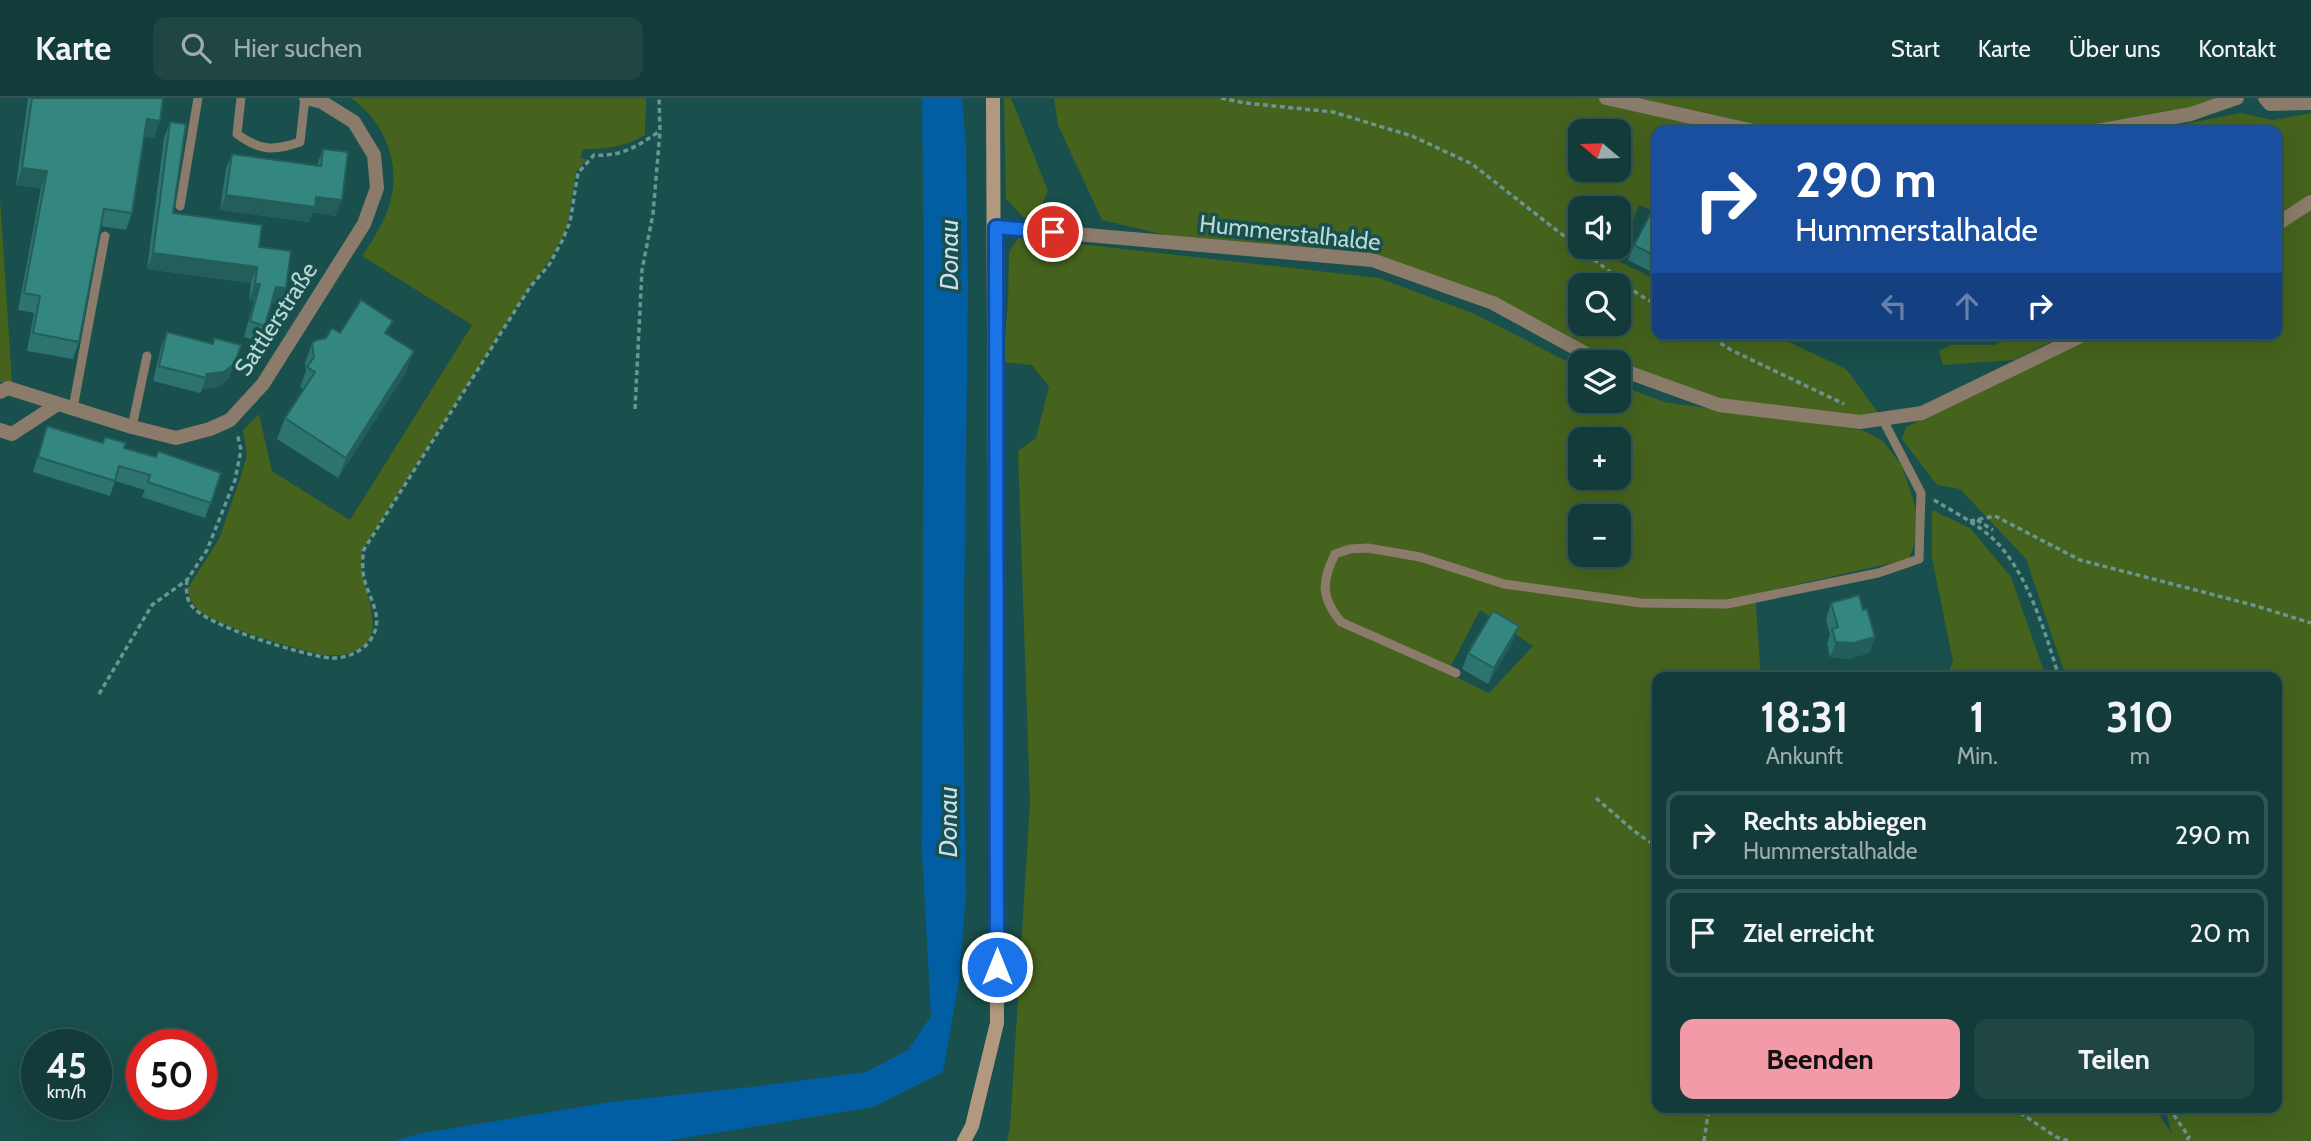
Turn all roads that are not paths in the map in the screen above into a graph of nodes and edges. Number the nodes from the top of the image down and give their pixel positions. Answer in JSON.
{"nodes":[{"id":1,"x":198,"y":98,"type":"edge"},
{"id":2,"x":241,"y":98,"type":"edge"},
{"id":3,"x":306,"y":98,"type":"edge"},
{"id":4,"x":993,"y":98,"type":"edge"},
{"id":5,"x":1606,"y":98,"type":"edge"},
{"id":6,"x":2237,"y":98,"type":"edge"},
{"id":7,"x":2264,"y":98,"type":"edge"},
{"id":8,"x":2311,"y":103,"type":"edge"},
{"id":9,"x":1732,"y":126,"type":"edge"},
{"id":10,"x":2125,"y":126,"type":"edge"},
{"id":11,"x":2311,"y":202,"type":"edge"},
{"id":12,"x":180,"y":206,"type":"dead end"},
{"id":13,"x":2282,"y":220,"type":"edge"},
{"id":14,"x":996,"y":227,"type":"junction"},
{"id":15,"x":105,"y":236,"type":"edge"},
{"id":16,"x":2072,"y":340,"type":"edge"},
{"id":17,"x":1579,"y":350,"type":"edge"},
{"id":18,"x":147,"y":356,"type":"dead end"},
{"id":19,"x":1631,"y":373,"type":"edge"},
{"id":20,"x":0,"y":392,"type":"edge"},
{"id":21,"x":58,"y":404,"type":"junction"},
{"id":22,"x":73,"y":408,"type":"junction"},
{"id":23,"x":1882,"y":418,"type":"junction"},
{"id":24,"x":132,"y":427,"type":"junction"},
{"id":25,"x":0,"y":430,"type":"edge"},
{"id":26,"x":1456,"y":673,"type":"dead end"},
{"id":27,"x":964,"y":1141,"type":"edge"}],
"edges":[{"from":1,"to":12,"type":"lane"},
{"from":2,"to":3,"type":"lane"},
{"from":3,"to":24,"type":"street","name":"Sattlerstraße"},
{"from":4,"to":14,"type":"main road"},
{"from":5,"to":9,"type":"street"},
{"from":6,"to":10,"type":"street"},
{"from":7,"to":8,"type":"street"},
{"from":11,"to":13,"type":"street"},
{"from":14,"to":17,"type":"street","name":"Hummerstalhalde"},
{"from":14,"to":27,"type":"main road"},
{"from":15,"to":22,"type":"lane"},
{"from":16,"to":23,"type":"street"},
{"from":18,"to":24,"type":"lane"},
{"from":19,"to":23,"type":"street"},
{"from":20,"to":21,"type":"street","name":"Sattlerstraße"},
{"from":21,"to":22,"type":"street","name":"Sattlerstraße"},
{"from":21,"to":25,"type":"street"},
{"from":22,"to":24,"type":"street","name":"Sattlerstraße"},
{"from":23,"to":26,"type":"lane"}]}
